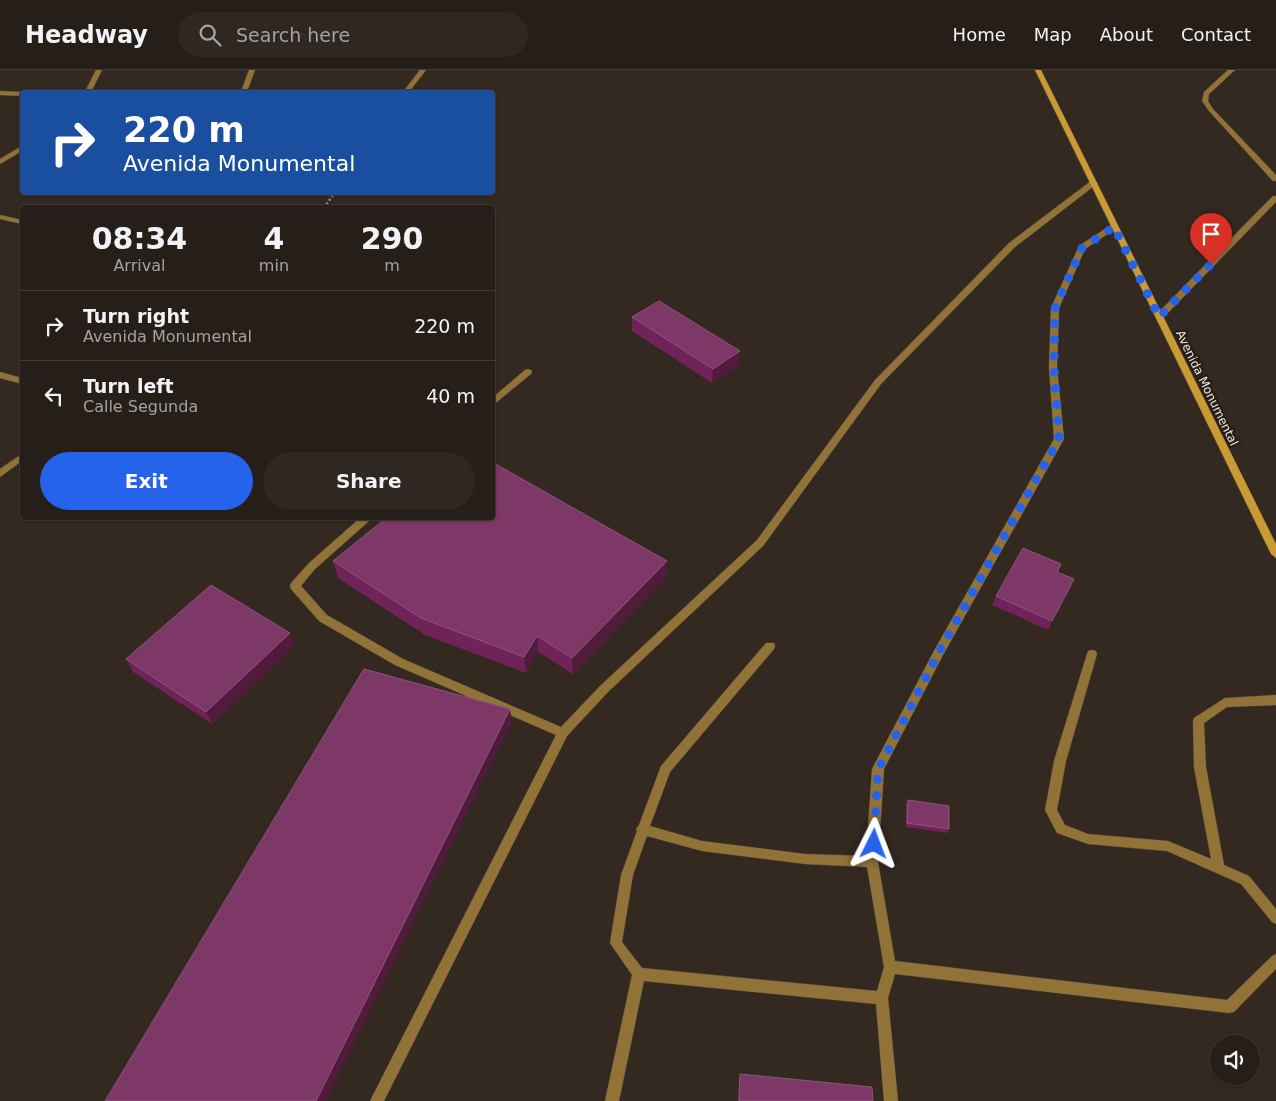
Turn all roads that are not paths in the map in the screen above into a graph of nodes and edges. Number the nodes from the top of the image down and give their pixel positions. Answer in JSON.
{"nodes":[{"id":1,"x":99,"y":70,"type":"edge"},
{"id":2,"x":252,"y":70,"type":"edge"},
{"id":3,"x":423,"y":70,"type":"edge"},
{"id":4,"x":1038,"y":70,"type":"edge"},
{"id":5,"x":1232,"y":70,"type":"edge"},
{"id":6,"x":89,"y":90,"type":"edge"},
{"id":7,"x":245,"y":90,"type":"edge"},
{"id":8,"x":408,"y":90,"type":"edge"},
{"id":9,"x":0,"y":93,"type":"edge"},
{"id":10,"x":20,"y":94,"type":"edge"},
{"id":11,"x":20,"y":149,"type":"edge"},
{"id":12,"x":0,"y":162,"type":"edge"},
{"id":13,"x":1276,"y":179,"type":"edge"},
{"id":14,"x":1094,"y":183,"type":"junction"},
{"id":15,"x":1276,"y":198,"type":"edge"},
{"id":16,"x":0,"y":217,"type":"edge"},
{"id":17,"x":20,"y":222,"type":"edge"},
{"id":18,"x":1114,"y":227,"type":"junction"},
{"id":19,"x":1159,"y":317,"type":"junction"},
{"id":20,"x":528,"y":372,"type":"dead end"},
{"id":21,"x":0,"y":376,"type":"edge"},
{"id":22,"x":20,"y":381,"type":"edge"},
{"id":23,"x":495,"y":400,"type":"edge"},
{"id":24,"x":20,"y":459,"type":"edge"},
{"id":25,"x":0,"y":474,"type":"edge"},
{"id":26,"x":364,"y":520,"type":"edge"},
{"id":27,"x":1276,"y":554,"type":"edge"},
{"id":28,"x":770,"y":646,"type":"dead end"},
{"id":29,"x":1092,"y":654,"type":"dead end"},
{"id":30,"x":1276,"y":700,"type":"edge"},
{"id":31,"x":563,"y":733,"type":"junction"},
{"id":32,"x":642,"y":829,"type":"junction"},
{"id":33,"x":872,"y":862,"type":"junction"},
{"id":34,"x":1220,"y":869,"type":"junction"},
{"id":35,"x":1276,"y":918,"type":"edge"},
{"id":36,"x":1276,"y":960,"type":"edge"},
{"id":37,"x":890,"y":967,"type":"junction"},
{"id":38,"x":639,"y":974,"type":"junction"},
{"id":39,"x":882,"y":998,"type":"junction"},
{"id":40,"x":377,"y":1101,"type":"edge"},
{"id":41,"x":612,"y":1101,"type":"edge"},
{"id":42,"x":891,"y":1101,"type":"edge"}],
"edges":[{"from":1,"to":6,"type":"street"},
{"from":2,"to":7,"type":"street"},
{"from":3,"to":8,"type":"street"},
{"from":4,"to":14,"type":"main road","name":"Avenida Monumental"},
{"from":5,"to":13,"type":"street"},
{"from":9,"to":10,"type":"street"},
{"from":11,"to":12,"type":"street"},
{"from":14,"to":18,"type":"main road","name":"Avenida Monumental"},
{"from":14,"to":31,"type":"street"},
{"from":15,"to":19,"type":"street"},
{"from":16,"to":17,"type":"street"},
{"from":18,"to":19,"type":"main road","name":"Avenida Monumental"},
{"from":18,"to":33,"type":"street"},
{"from":19,"to":27,"type":"main road","name":"Avenida Monumental"},
{"from":20,"to":23,"type":"street"},
{"from":21,"to":22,"type":"street"},
{"from":24,"to":25,"type":"street"},
{"from":26,"to":31,"type":"street"},
{"from":28,"to":32,"type":"street"},
{"from":29,"to":34,"type":"street"},
{"from":30,"to":34,"type":"street"},
{"from":31,"to":40,"type":"street"},
{"from":32,"to":33,"type":"street"},
{"from":32,"to":38,"type":"street"},
{"from":33,"to":37,"type":"street"},
{"from":34,"to":35,"type":"street"},
{"from":36,"to":37,"type":"street"},
{"from":37,"to":39,"type":"street"},
{"from":38,"to":39,"type":"street"},
{"from":38,"to":41,"type":"street"},
{"from":39,"to":42,"type":"street"}]}
